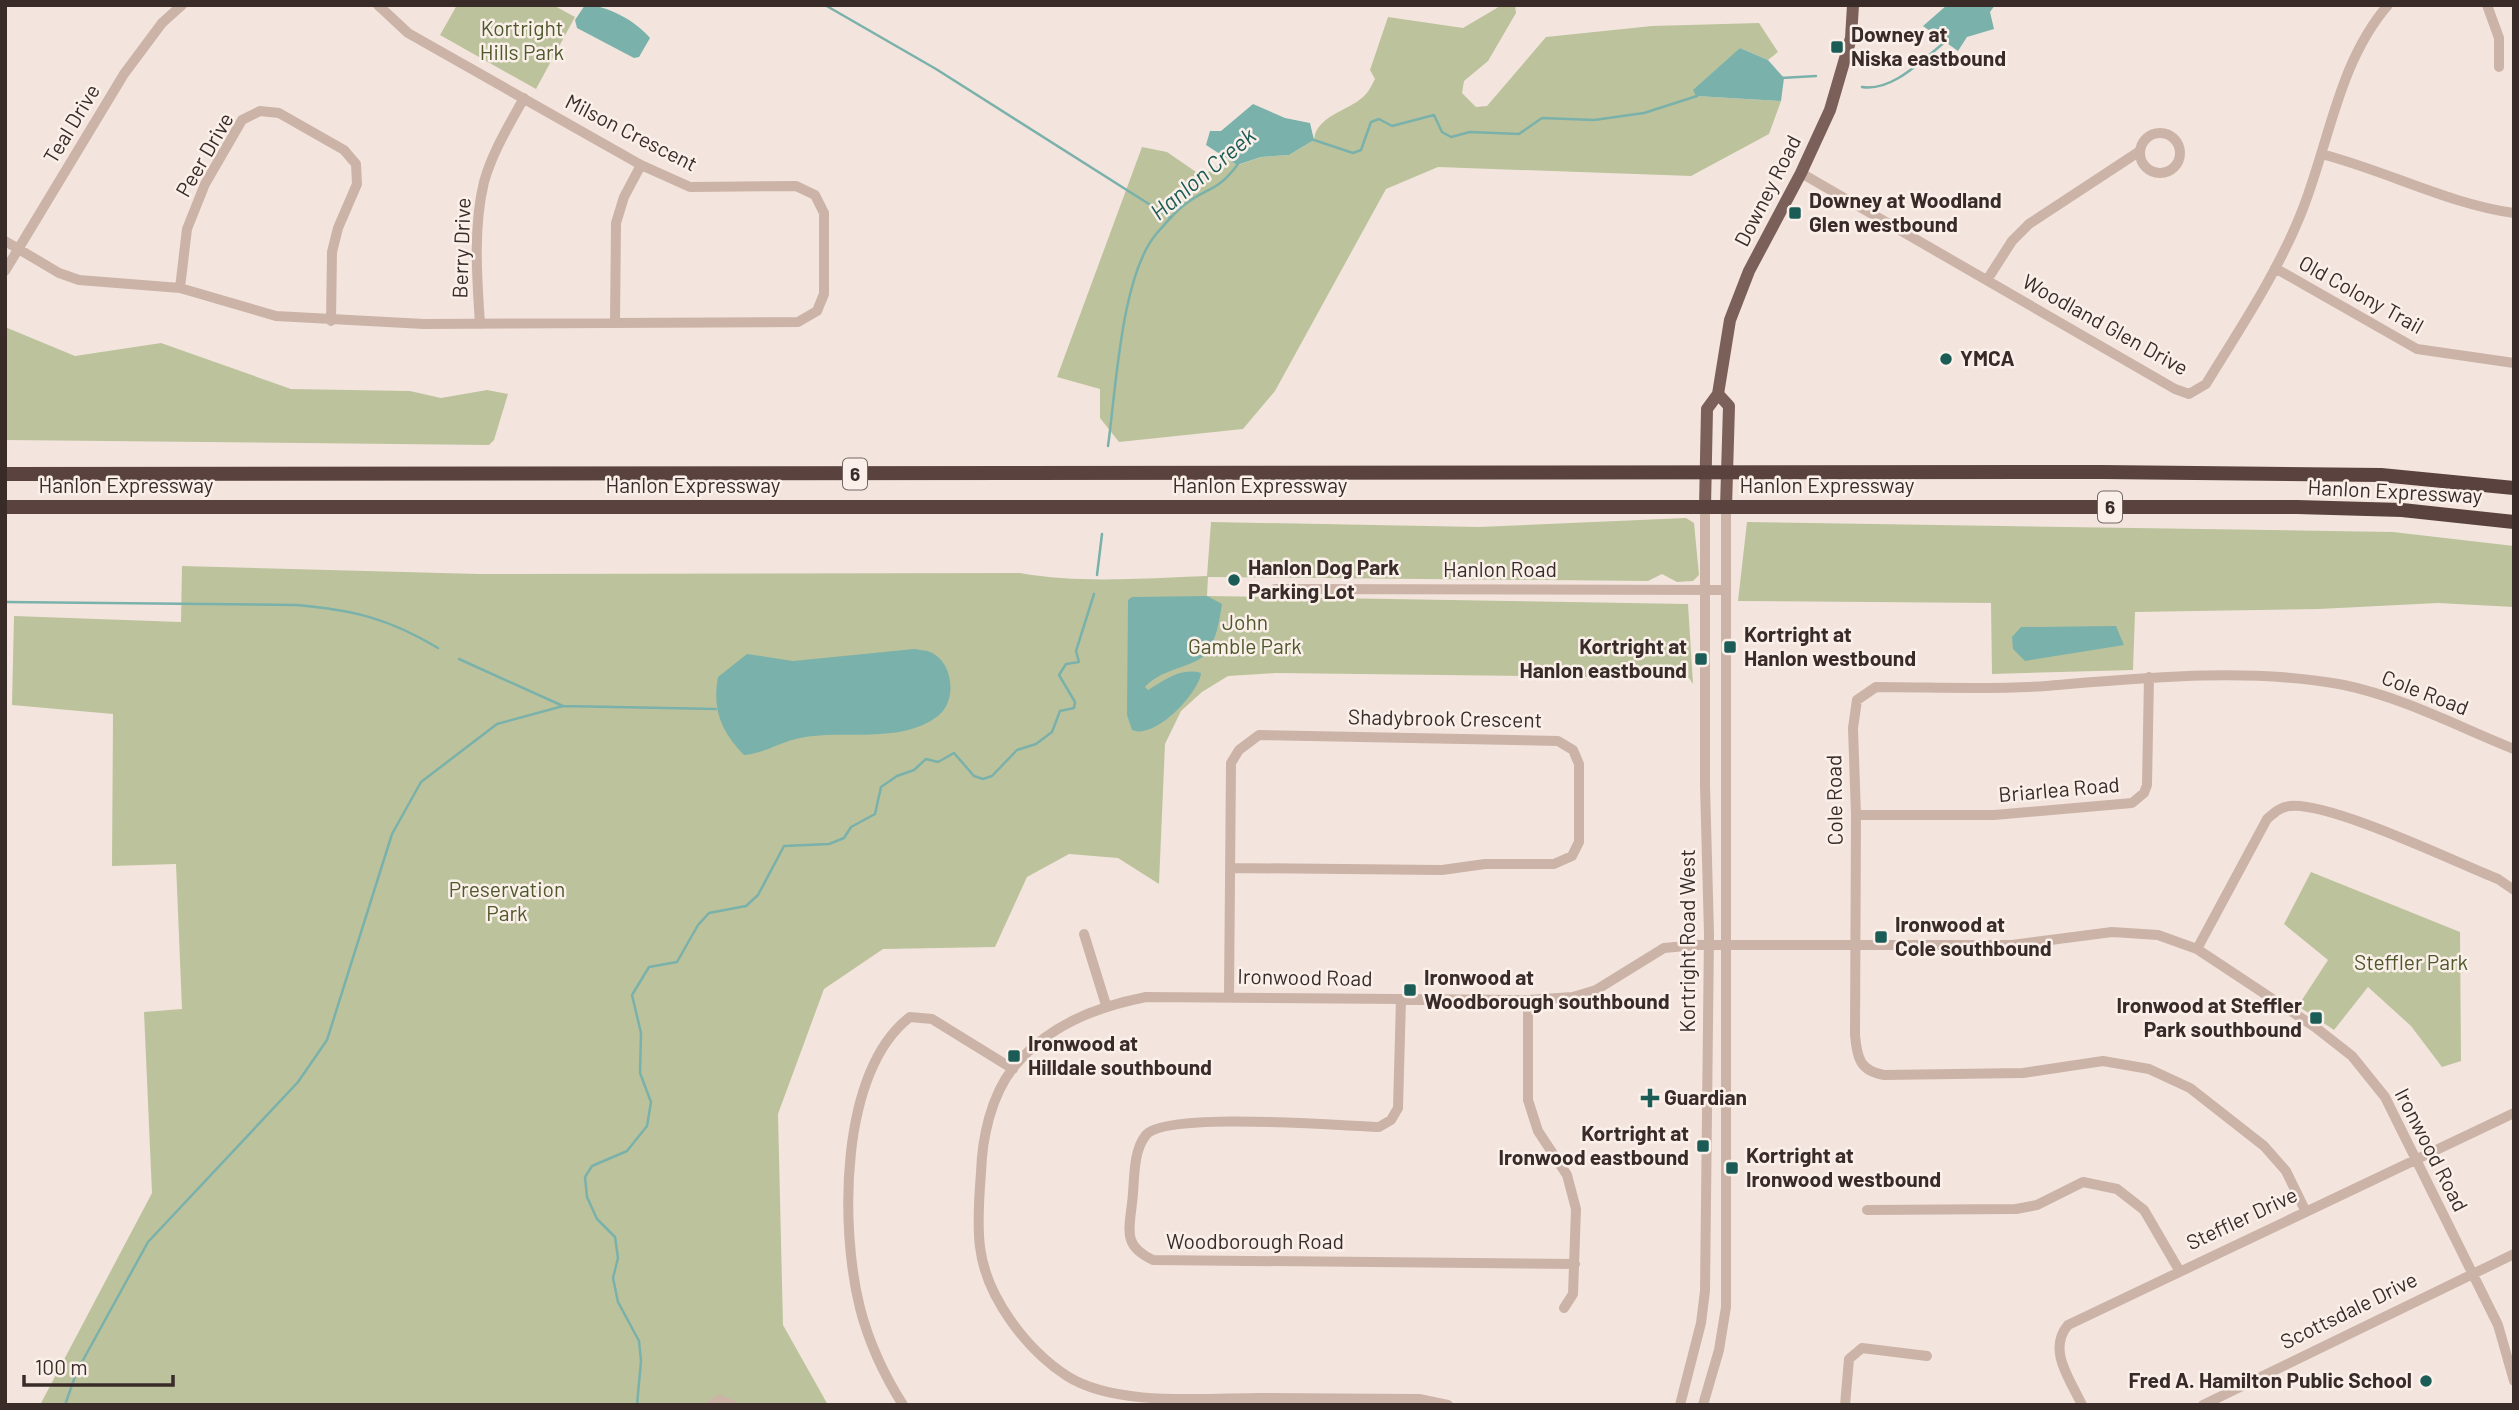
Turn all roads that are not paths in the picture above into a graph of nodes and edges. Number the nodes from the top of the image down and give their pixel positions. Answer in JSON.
{"nodes":[{"id":1,"x":182,"y":5,"type":"edge"},
{"id":2,"x":378,"y":5,"type":"edge"},
{"id":3,"x":1853,"y":5,"type":"edge"},
{"id":4,"x":2388,"y":5,"type":"edge"},
{"id":5,"x":2487,"y":5,"type":"edge"},
{"id":6,"x":2499,"y":67,"type":"dead end"},
{"id":7,"x":524,"y":98,"type":"junction"},
{"id":8,"x":2140,"y":151,"type":"junction"},
{"id":9,"x":2321,"y":154,"type":"junction"},
{"id":10,"x":641,"y":164,"type":"junction"},
{"id":11,"x":1801,"y":173,"type":"junction"},
{"id":12,"x":2514,"y":214,"type":"edge"},
{"id":13,"x":5,"y":242,"type":"edge"},
{"id":14,"x":19,"y":250,"type":"junction"},
{"id":15,"x":2275,"y":268,"type":"junction"},
{"id":16,"x":5,"y":271,"type":"edge"},
{"id":17,"x":1987,"y":280,"type":"junction"},
{"id":18,"x":180,"y":288,"type":"junction"},
{"id":19,"x":331,"y":321,"type":"junction"},
{"id":20,"x":615,"y":322,"type":"junction"},
{"id":21,"x":480,"y":324,"type":"junction"},
{"id":22,"x":2514,"y":363,"type":"edge"},
{"id":23,"x":1718,"y":394,"type":"junction"},
{"id":24,"x":1705,"y":473,"type":"junction"},
{"id":25,"x":1725,"y":473,"type":"junction"},
{"id":26,"x":5,"y":474,"type":"edge"},
{"id":27,"x":2514,"y":488,"type":"edge"},
{"id":28,"x":5,"y":507,"type":"edge"},
{"id":29,"x":1705,"y":507,"type":"junction"},
{"id":30,"x":1726,"y":507,"type":"junction"},
{"id":31,"x":2514,"y":522,"type":"edge"},
{"id":32,"x":1275,"y":589,"type":"dead end"},
{"id":33,"x":1704,"y":589,"type":"junction"},
{"id":34,"x":1725,"y":590,"type":"junction"},
{"id":35,"x":2149,"y":677,"type":"junction"},
{"id":36,"x":2514,"y":749,"type":"edge"},
{"id":37,"x":1856,"y":815,"type":"junction"},
{"id":38,"x":1231,"y":868,"type":"junction"},
{"id":39,"x":2514,"y":890,"type":"edge"},
{"id":40,"x":1084,"y":934,"type":"dead end"},
{"id":41,"x":1708,"y":945,"type":"junction"},
{"id":42,"x":1727,"y":945,"type":"junction"},
{"id":43,"x":1854,"y":945,"type":"junction"},
{"id":44,"x":2197,"y":949,"type":"junction"},
{"id":45,"x":1229,"y":996,"type":"junction"},
{"id":46,"x":1401,"y":999,"type":"junction"},
{"id":47,"x":1528,"y":1000,"type":"junction"},
{"id":48,"x":1106,"y":1005,"type":"junction"},
{"id":49,"x":1013,"y":1069,"type":"junction"},
{"id":50,"x":2514,"y":1113,"type":"edge"},
{"id":51,"x":2417,"y":1158,"type":"junction"},
{"id":52,"x":1867,"y":1210,"type":"dead end"},
{"id":53,"x":2305,"y":1210,"type":"junction"},
{"id":54,"x":2514,"y":1254,"type":"edge"},
{"id":55,"x":1575,"y":1264,"type":"junction"},
{"id":56,"x":2179,"y":1270,"type":"junction"},
{"id":57,"x":2472,"y":1273,"type":"junction"},
{"id":58,"x":1564,"y":1308,"type":"dead end"},
{"id":59,"x":1927,"y":1356,"type":"dead end"},
{"id":60,"x":2514,"y":1381,"type":"edge"},
{"id":61,"x":711,"y":1405,"type":"edge"},
{"id":62,"x":732,"y":1405,"type":"edge"},
{"id":63,"x":903,"y":1405,"type":"edge"},
{"id":64,"x":1448,"y":1405,"type":"edge"},
{"id":65,"x":1680,"y":1405,"type":"edge"},
{"id":66,"x":1703,"y":1405,"type":"edge"},
{"id":67,"x":1845,"y":1405,"type":"edge"},
{"id":68,"x":2082,"y":1405,"type":"edge"},
{"id":69,"x":2203,"y":1405,"type":"edge"}],
"edges":[{"from":1,"to":14,"type":"street","name":"Teal Drive"},
{"from":2,"to":7,"type":"street","name":"Milson Crescent"},
{"from":3,"to":11,"type":"main road","name":"Downey Road"},
{"from":4,"to":9,"type":"street","name":"Woodland Glen Drive"},
{"from":5,"to":6,"type":"street"},
{"from":7,"to":10,"type":"street","name":"Milson Crescent"},
{"from":7,"to":21,"type":"street","name":"Berry Drive"},
{"from":8,"to":8,"type":"street"},
{"from":8,"to":17,"type":"street"},
{"from":9,"to":12,"type":"street"},
{"from":9,"to":15,"type":"street","name":"Woodland Glen Drive"},
{"from":10,"to":20,"type":"street"},
{"from":10,"to":20,"type":"street","name":"Milson Crescent"},
{"from":11,"to":17,"type":"street","name":"Woodland Glen Drive"},
{"from":11,"to":23,"type":"main road","name":"Downey Road"},
{"from":13,"to":14,"type":"street"},
{"from":14,"to":16,"type":"street","name":"Teal Drive"},
{"from":14,"to":18,"type":"street"},
{"from":15,"to":17,"type":"street","name":"Woodland Glen Drive"},
{"from":15,"to":22,"type":"street","name":"Old Colony Trail"},
{"from":18,"to":19,"type":"street"},
{"from":18,"to":19,"type":"street","name":"Peer Drive"},
{"from":19,"to":21,"type":"street","name":"Milson Crescent"},
{"from":20,"to":21,"type":"street","name":"Milson Crescent"},
{"from":23,"to":24,"type":"main road","name":"Downey Road"},
{"from":23,"to":25,"type":"main road","name":"Downey Road"},
{"from":24,"to":25,"type":"highway","name":"Hanlon Expressway","number":"6"},
{"from":24,"to":26,"type":"highway","name":"Hanlon Expressway","number":"6"},
{"from":24,"to":29,"type":"main road","name":"Kortright Road West"},
{"from":25,"to":27,"type":"highway","name":"Hanlon Expressway","number":"6"},
{"from":25,"to":30,"type":"main road","name":"Downey Road"},
{"from":28,"to":29,"type":"highway","name":"Hanlon Expressway","number":"6"},
{"from":29,"to":30,"type":"highway","name":"Hanlon Expressway","number":"6"},
{"from":29,"to":33,"type":"street","name":"Kortright Road West"},
{"from":30,"to":31,"type":"highway","name":"Hanlon Expressway","number":"6"},
{"from":30,"to":34,"type":"street","name":"Kortright Road West"},
{"from":32,"to":33,"type":"street","name":"Hanlon Road"},
{"from":33,"to":34,"type":"street","name":"Hanlon Road"},
{"from":33,"to":41,"type":"street","name":"Kortright Road West"},
{"from":34,"to":42,"type":"street","name":"Kortright Road West"},
{"from":35,"to":36,"type":"street","name":"Cole Road"},
{"from":35,"to":37,"type":"street","name":"Briarlea Road"},
{"from":35,"to":37,"type":"street","name":"Cole Road"},
{"from":37,"to":43,"type":"street","name":"Cole Road"},
{"from":38,"to":38,"type":"street","name":"Shadybrook Crescent"},
{"from":38,"to":45,"type":"street","name":"Shadybrook Crescent"},
{"from":39,"to":44,"type":"street"},
{"from":40,"to":48,"type":"street"},
{"from":41,"to":42,"type":"street","name":"Ironwood Road"},
{"from":41,"to":47,"type":"street","name":"Ironwood Road"},
{"from":41,"to":65,"type":"street","name":"Kortright Road West"},
{"from":42,"to":43,"type":"street","name":"Ironwood Road"},
{"from":42,"to":66,"type":"street","name":"Kortright Road West"},
{"from":43,"to":44,"type":"street","name":"Ironwood Road"},
{"from":43,"to":53,"type":"street","name":"Cole Road"},
{"from":44,"to":51,"type":"street","name":"Ironwood Road"},
{"from":45,"to":46,"type":"street","name":"Ironwood Road"},
{"from":45,"to":48,"type":"street","name":"Ironwood Road"},
{"from":46,"to":47,"type":"street","name":"Ironwood Road"},
{"from":46,"to":55,"type":"street","name":"Woodborough Road"},
{"from":47,"to":55,"type":"street"},
{"from":48,"to":49,"type":"street","name":"Ironwood Road"},
{"from":49,"to":63,"type":"street"},
{"from":49,"to":64,"type":"street","name":"Ironwood Road"},
{"from":50,"to":51,"type":"street","name":"Steffler Drive"},
{"from":51,"to":53,"type":"street","name":"Steffler Drive"},
{"from":51,"to":57,"type":"street","name":"Ironwood Road"},
{"from":52,"to":56,"type":"street"},
{"from":53,"to":56,"type":"street","name":"Steffler Drive"},
{"from":54,"to":57,"type":"street","name":"Scottsdale Drive"},
{"from":55,"to":58,"type":"street"},
{"from":56,"to":68,"type":"street","name":"Steffler Drive"},
{"from":57,"to":60,"type":"street","name":"Ironwood Road"},
{"from":57,"to":69,"type":"street","name":"Scottsdale Drive"},
{"from":59,"to":67,"type":"street"},
{"from":61,"to":62,"type":"street"}]}
